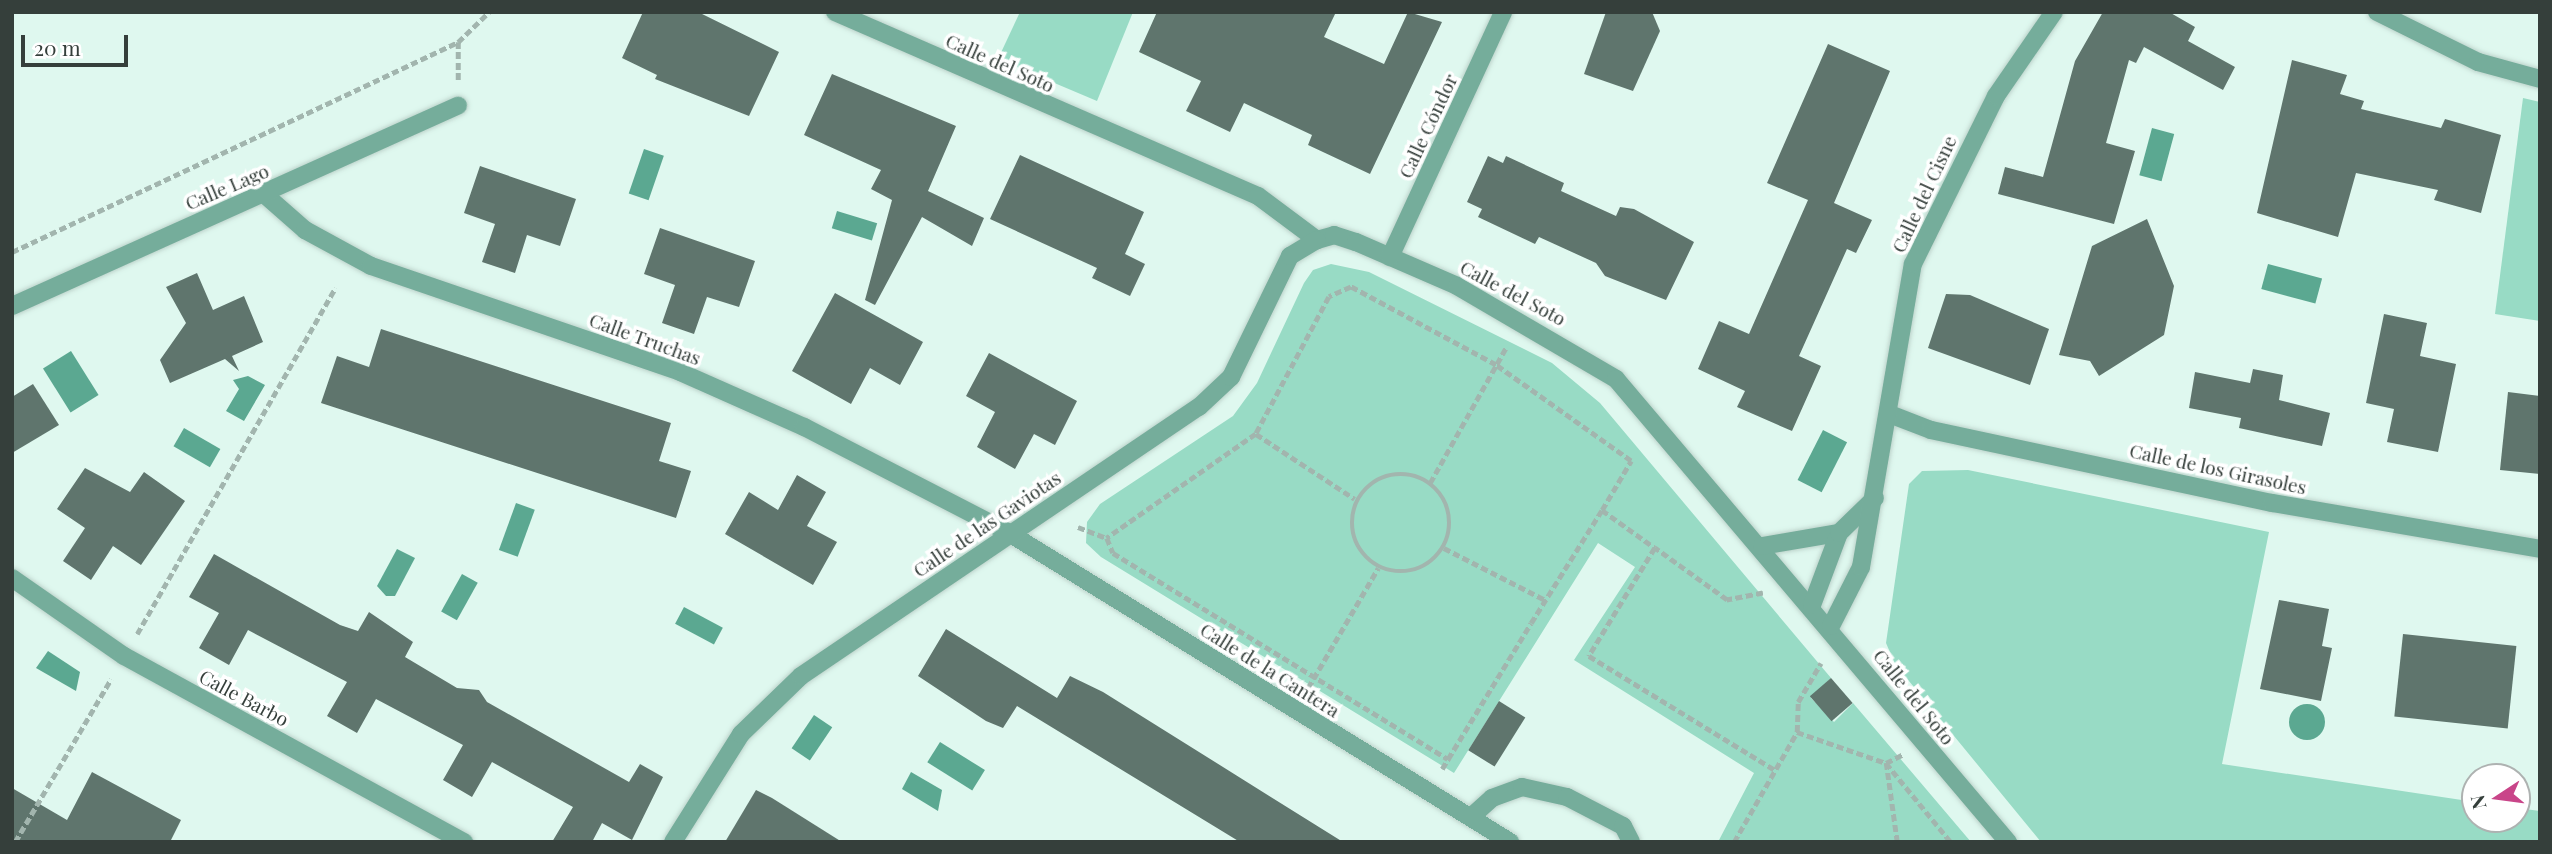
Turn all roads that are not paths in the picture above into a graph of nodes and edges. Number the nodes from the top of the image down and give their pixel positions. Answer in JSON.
{"nodes":[{"id":1,"x":835,"y":12,"type":"edge"},
{"id":2,"x":1503,"y":12,"type":"edge"},
{"id":3,"x":2054,"y":12,"type":"edge"},
{"id":4,"x":2377,"y":12,"type":"edge"},
{"id":5,"x":2540,"y":79,"type":"edge"},
{"id":6,"x":458,"y":106,"type":"road end"},
{"id":7,"x":264,"y":194,"type":"junction"},
{"id":8,"x":1317,"y":240,"type":"junction"},
{"id":9,"x":1390,"y":257,"type":"junction"},
{"id":10,"x":12,"y":306,"type":"edge"},
{"id":11,"x":1892,"y":415,"type":"junction"},
{"id":12,"x":1875,"y":498,"type":"junction"},
{"id":13,"x":1839,"y":533,"type":"junction"},
{"id":14,"x":1009,"y":534,"type":"junction"},
{"id":15,"x":1762,"y":546,"type":"junction"},
{"id":16,"x":2540,"y":548,"type":"edge"},
{"id":17,"x":12,"y":578,"type":"edge"},
{"id":18,"x":1812,"y":604,"type":"junction"},
{"id":19,"x":1831,"y":626,"type":"junction"},
{"id":20,"x":1471,"y":817,"type":"junction"},
{"id":21,"x":464,"y":842,"type":"edge"},
{"id":22,"x":673,"y":842,"type":"edge"},
{"id":23,"x":1510,"y":842,"type":"edge"},
{"id":24,"x":1631,"y":842,"type":"edge"},
{"id":25,"x":2008,"y":842,"type":"edge"}],
"edges":[{"from":1,"to":8,"type":"street","name":"Calle del Soto"},
{"from":2,"to":9,"type":"street","name":"Calle Cóndor"},
{"from":3,"to":11,"type":"street","name":"Calle del Cisne"},
{"from":4,"to":5,"type":"street"},
{"from":6,"to":7,"type":"street","name":"Calle Lago"},
{"from":7,"to":10,"type":"street","name":"Calle Lago"},
{"from":7,"to":14,"type":"street","name":"Calle Truchas"},
{"from":8,"to":9,"type":"street","name":"Calle del Soto"},
{"from":8,"to":14,"type":"street","name":"Calle de las Gaviotas"},
{"from":9,"to":15,"type":"street","name":"Calle del Soto"},
{"from":11,"to":12,"type":"street","name":"Calle del Cisne"},
{"from":11,"to":16,"type":"street","name":"Calle de los Girasoles"},
{"from":12,"to":13,"type":"street"},
{"from":12,"to":19,"type":"street","name":"Calle del Cisne"},
{"from":13,"to":15,"type":"street"},
{"from":13,"to":18,"type":"street"},
{"from":14,"to":20,"type":"street","name":"Calle de la Cantera"},
{"from":14,"to":22,"type":"street","name":"Calle de las Gaviotas"},
{"from":15,"to":18,"type":"street","name":"Calle del Soto"},
{"from":17,"to":21,"type":"street","name":"Calle Barbo"},
{"from":18,"to":19,"type":"street","name":"Calle del Soto"},
{"from":19,"to":25,"type":"street","name":"Calle del Soto"},
{"from":20,"to":23,"type":"street","name":"Calle de la Cantera"},
{"from":20,"to":24,"type":"street"}]}
